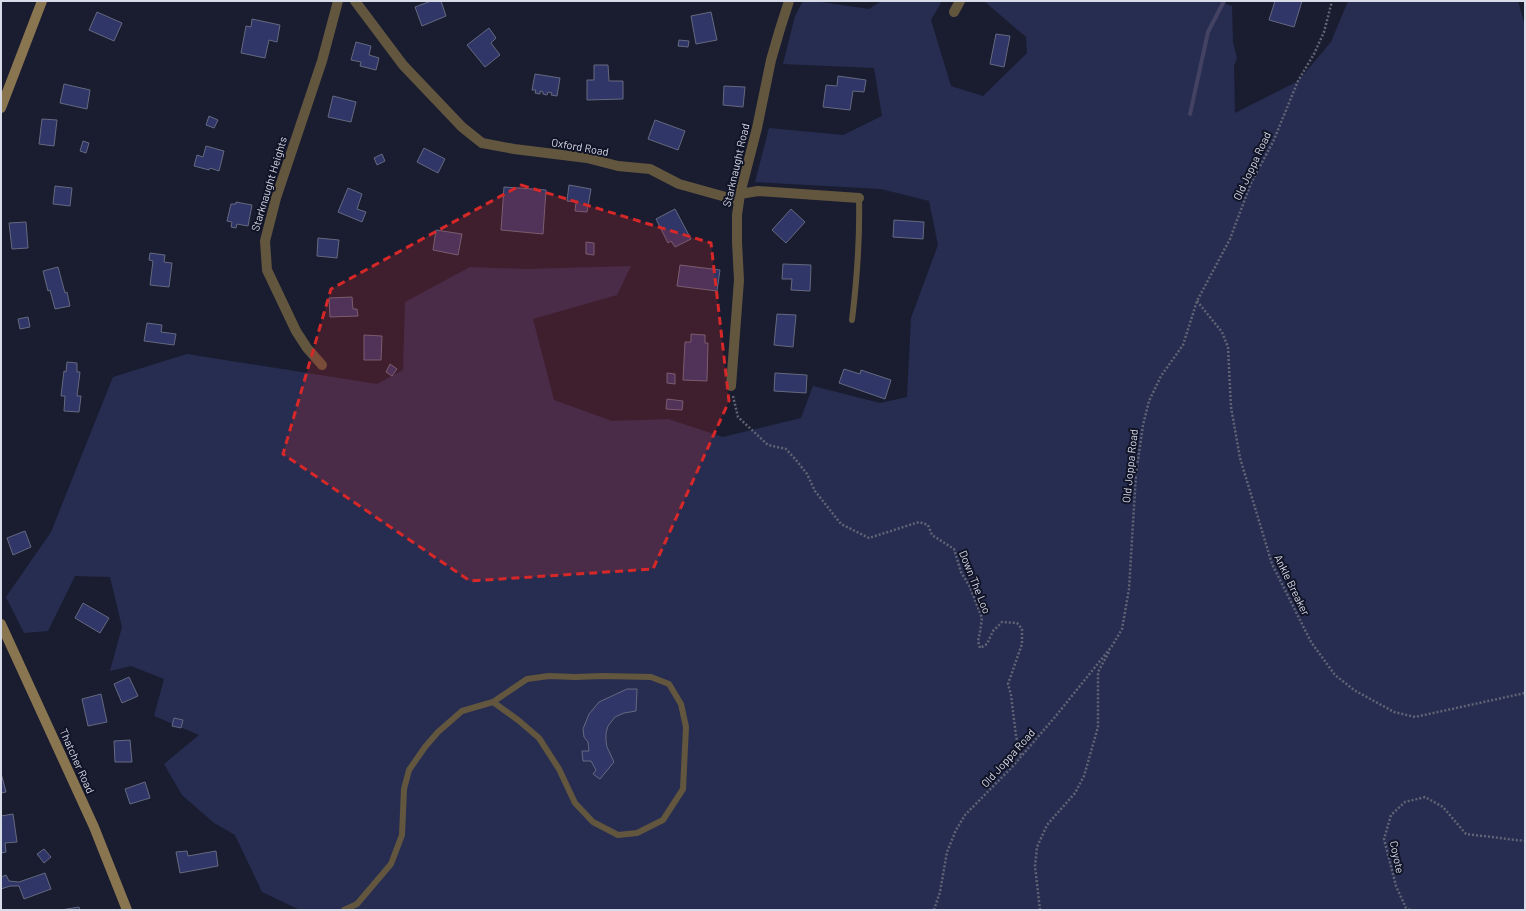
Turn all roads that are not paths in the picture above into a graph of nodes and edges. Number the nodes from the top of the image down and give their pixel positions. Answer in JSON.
{"nodes":[{"id":1,"x":42,"y":1,"type":"edge"},
{"id":2,"x":338,"y":1,"type":"edge"},
{"id":3,"x":355,"y":1,"type":"edge"},
{"id":4,"x":789,"y":1,"type":"edge"},
{"id":5,"x":960,"y":1,"type":"edge"},
{"id":6,"x":954,"y":12,"type":"dead end"},
{"id":7,"x":1,"y":108,"type":"edge"},
{"id":8,"x":740,"y":194,"type":"junction"},
{"id":9,"x":859,"y":198,"type":"joint"},
{"id":10,"x":852,"y":320,"type":"dead end"},
{"id":11,"x":322,"y":366,"type":"dead end"},
{"id":12,"x":731,"y":386,"type":"road end"},
{"id":13,"x":1,"y":624,"type":"edge"},
{"id":14,"x":4,"y":635,"type":"edge"},
{"id":15,"x":493,"y":702,"type":"junction"},
{"id":16,"x":127,"y":910,"type":"edge"},
{"id":17,"x":344,"y":910,"type":"edge"}],
"edges":[{"from":1,"to":7,"type":"main road"},
{"from":2,"to":11,"type":"street","name":"Starknaught Heights"},
{"from":3,"to":8,"type":"street","name":"Oxford Road"},
{"from":4,"to":8,"type":"street","name":"Starknaught Road"},
{"from":5,"to":6,"type":"street"},
{"from":8,"to":9,"type":"street","name":"Oxford Road"},
{"from":8,"to":12,"type":"street","name":"Starknaught Road"},
{"from":9,"to":10,"type":"lane"},
{"from":13,"to":14,"type":"main road","name":"Thatcher Road"},
{"from":14,"to":16,"type":"main road","name":"Thatcher Road"},
{"from":15,"to":15,"type":"lane"},
{"from":15,"to":17,"type":"lane"}]}
